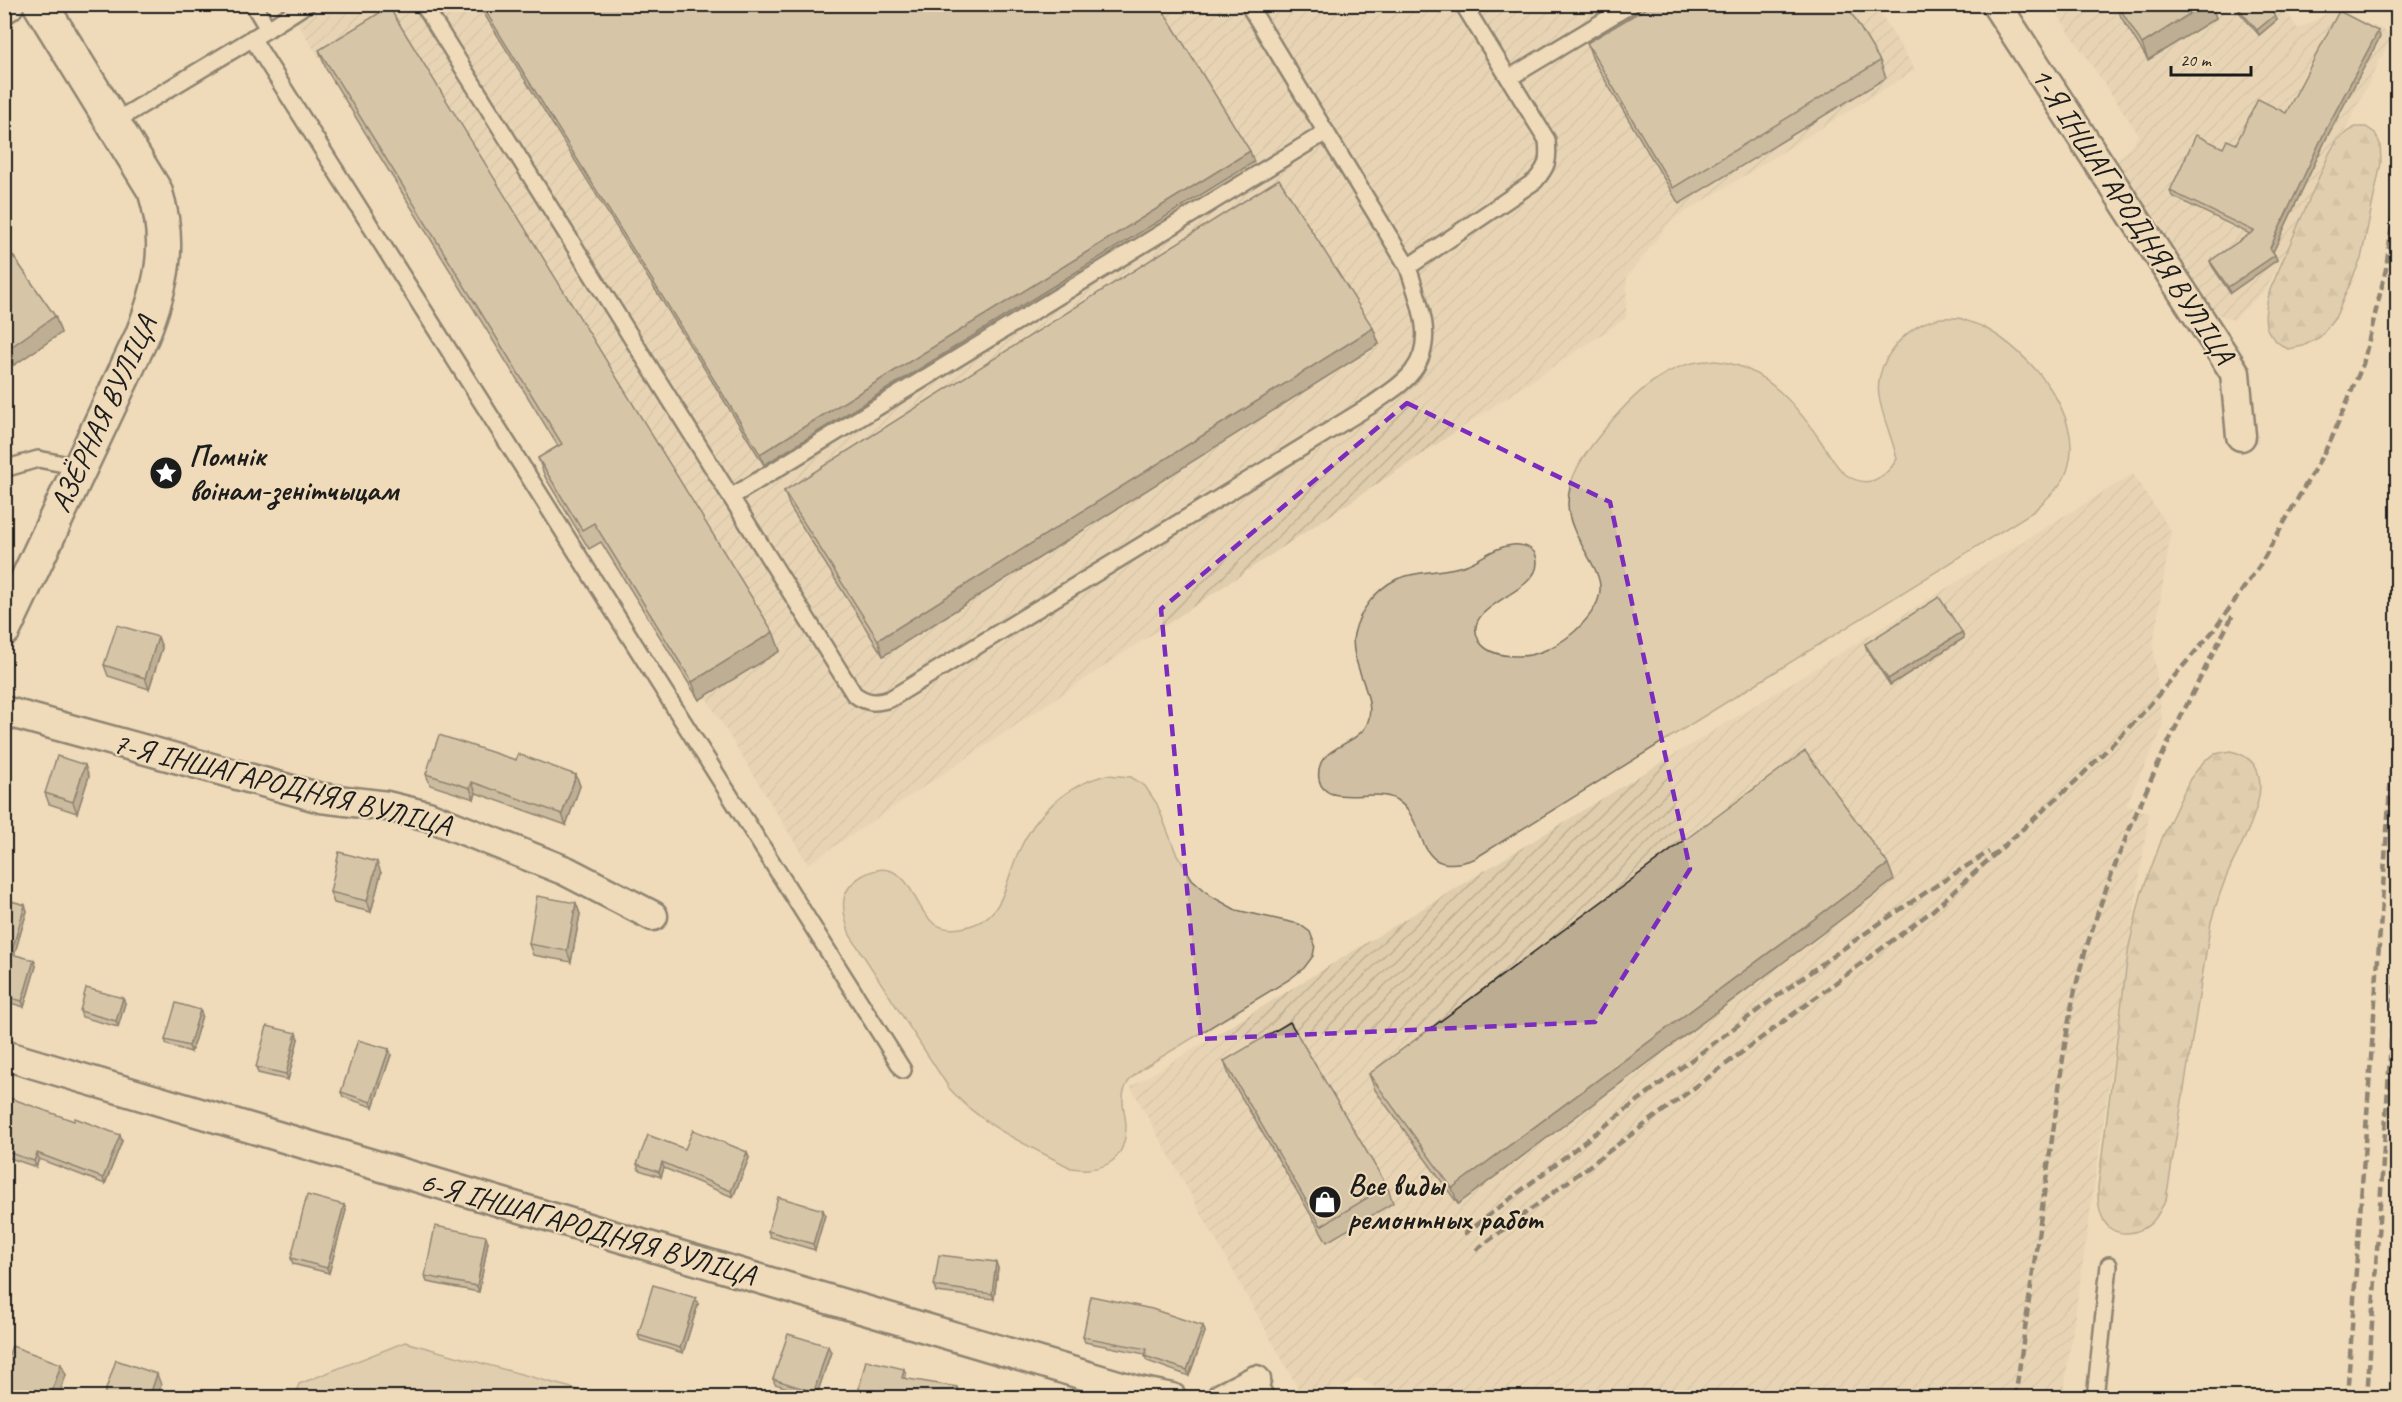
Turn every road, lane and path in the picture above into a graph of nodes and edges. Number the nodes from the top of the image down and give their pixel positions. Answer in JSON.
{"nodes":[{"id":1,"x":40,"y":4,"type":"edge"},
{"id":2,"x":253,"y":4,"type":"edge"},
{"id":3,"x":307,"y":4,"type":"edge"},
{"id":4,"x":423,"y":4,"type":"edge"},
{"id":5,"x":1248,"y":4,"type":"edge"},
{"id":6,"x":1463,"y":4,"type":"edge"},
{"id":7,"x":1632,"y":4,"type":"edge"},
{"id":8,"x":1996,"y":4,"type":"edge"},
{"id":9,"x":268,"y":29,"type":"junction"},
{"id":10,"x":252,"y":38,"type":"junction"},
{"id":11,"x":1509,"y":78,"type":"junction"},
{"id":12,"x":114,"y":122,"type":"junction"},
{"id":13,"x":1326,"y":132,"type":"junction"},
{"id":14,"x":1408,"y":267,"type":"junction"},
{"id":15,"x":2241,"y":436,"type":"dead end"},
{"id":16,"x":79,"y":467,"type":"junction"},
{"id":17,"x":4,"y":469,"type":"edge"},
{"id":18,"x":731,"y":497,"type":"junction"},
{"id":19,"x":4,"y":629,"type":"edge"},
{"id":20,"x":4,"y":711,"type":"edge"},
{"id":21,"x":653,"y":916,"type":"dead end"},
{"id":22,"x":4,"y":1055,"type":"edge"},
{"id":23,"x":903,"y":1070,"type":"dead end"},
{"id":24,"x":2109,"y":1265,"type":"dead end"},
{"id":25,"x":1261,"y":1389,"type":"edge"},
{"id":26,"x":1172,"y":1398,"type":"edge"},
{"id":27,"x":1221,"y":1398,"type":"edge"},
{"id":28,"x":2095,"y":1398,"type":"edge"}],
"edges":[{"from":1,"to":12,"type":"street","name":"АЗЁРНАЯ ВУЛІЦА"},
{"from":2,"to":9,"type":"lane"},
{"from":3,"to":9,"type":"lane"},
{"from":4,"to":18,"type":"lane"},
{"from":5,"to":13,"type":"lane"},
{"from":6,"to":11,"type":"lane"},
{"from":7,"to":11,"type":"lane"},
{"from":8,"to":15,"type":"street","name":"1-Я ІНШАГАРОДНЯЯ ВУЛІЦА"},
{"from":9,"to":10,"type":"lane"},
{"from":10,"to":12,"type":"lane"},
{"from":10,"to":23,"type":"lane"},
{"from":11,"to":14,"type":"lane"},
{"from":12,"to":16,"type":"street","name":"АЗЁРНАЯ ВУЛІЦА"},
{"from":13,"to":14,"type":"lane"},
{"from":13,"to":18,"type":"lane"},
{"from":14,"to":18,"type":"lane"},
{"from":16,"to":17,"type":"lane"},
{"from":16,"to":19,"type":"street","name":"АЗЁРНАЯ ВУЛІЦА"},
{"from":20,"to":21,"type":"street","name":"7-Я ІНШАГАРОДНЯЯ ВУЛІЦА"},
{"from":22,"to":26,"type":"street","name":"6-Я ІНШАГАРОДНЯЯ ВУЛІЦА"},
{"from":24,"to":28,"type":"lane"},
{"from":25,"to":27,"type":"street"}]}
